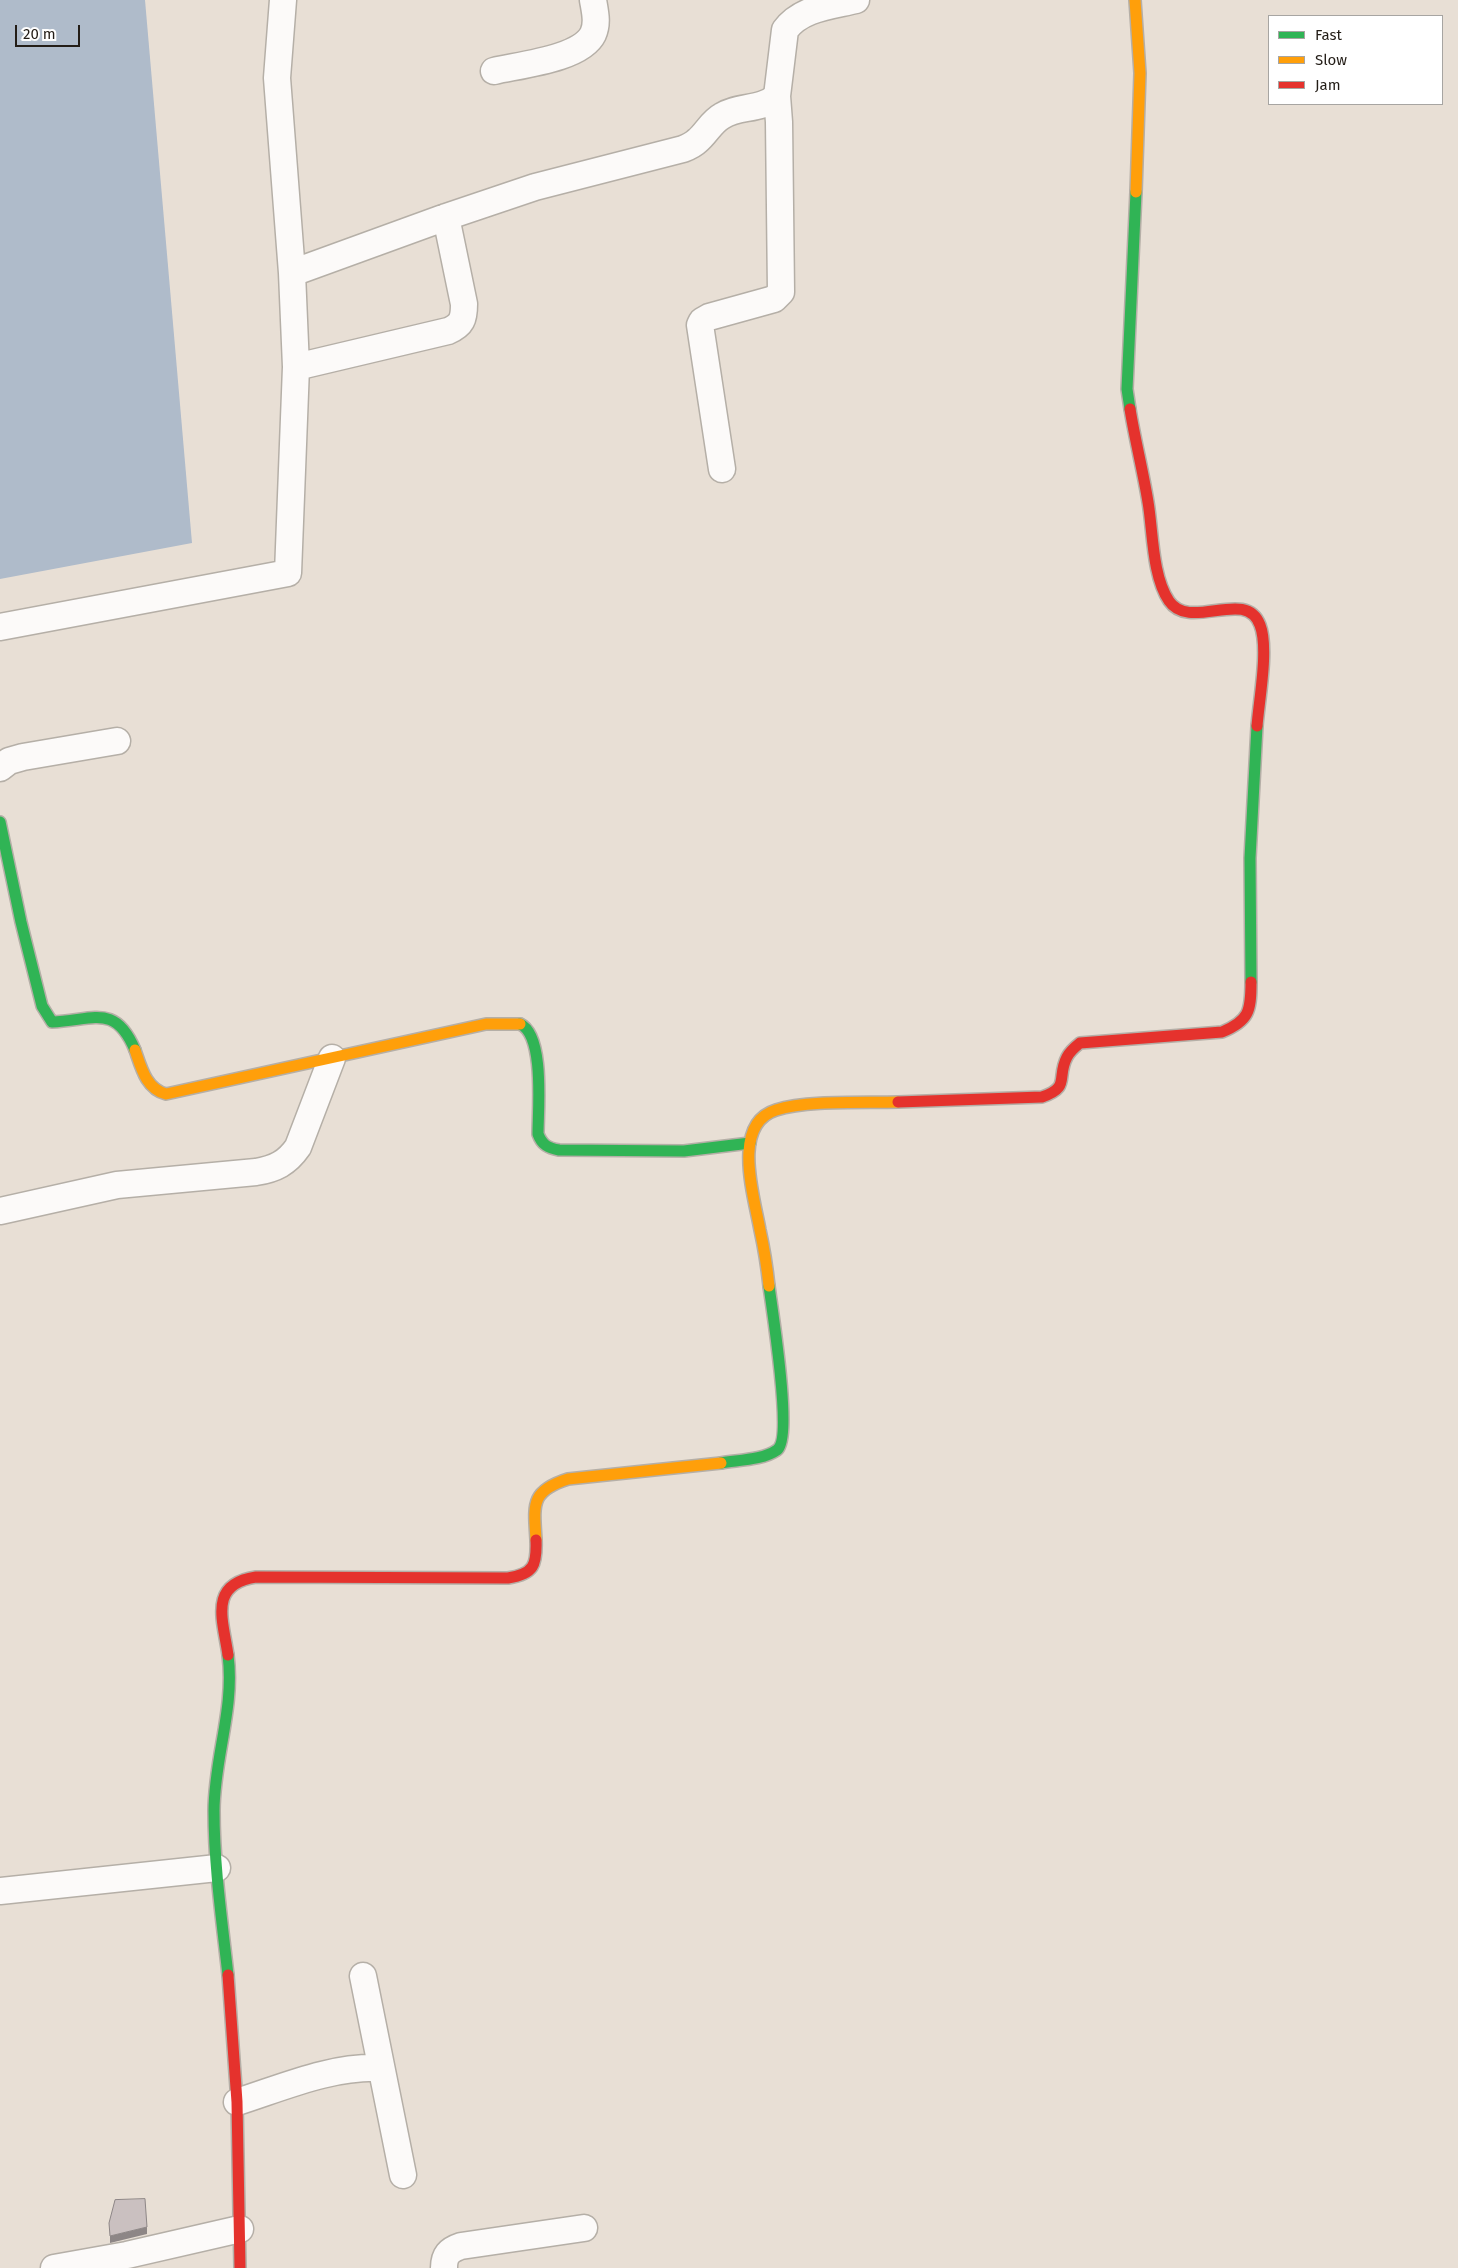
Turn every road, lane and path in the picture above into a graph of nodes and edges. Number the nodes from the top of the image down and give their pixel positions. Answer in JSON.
{"nodes":[{"id":1,"x":283,"y":0,"type":"edge"},
{"id":2,"x":593,"y":0,"type":"edge"},
{"id":3,"x":1135,"y":0,"type":"edge"},
{"id":4,"x":844,"y":1,"type":"edge"},
{"id":5,"x":494,"y":71,"type":"dead end"},
{"id":6,"x":777,"y":96,"type":"junction"},
{"id":7,"x":446,"y":217,"type":"junction"},
{"id":8,"x":292,"y":273,"type":"junction"},
{"id":9,"x":296,"y":367,"type":"junction"},
{"id":10,"x":722,"y":469,"type":"dead end"},
{"id":11,"x":0,"y":627,"type":"edge"},
{"id":12,"x":117,"y":741,"type":"dead end"},
{"id":13,"x":0,"y":768,"type":"edge"},
{"id":14,"x":0,"y":822,"type":"edge"},
{"id":15,"x":332,"y":1058,"type":"junction"},
{"id":16,"x":750,"y":1143,"type":"junction"},
{"id":17,"x":0,"y":1211,"type":"edge"},
{"id":18,"x":217,"y":1868,"type":"junction"},
{"id":19,"x":0,"y":1891,"type":"edge"},
{"id":20,"x":363,"y":1976,"type":"dead end"},
{"id":21,"x":381,"y":2068,"type":"junction"},
{"id":22,"x":236,"y":2102,"type":"junction"},
{"id":23,"x":403,"y":2175,"type":"dead end"},
{"id":24,"x":584,"y":2228,"type":"dead end"},
{"id":25,"x":240,"y":2229,"type":"junction"},
{"id":26,"x":54,"y":2268,"type":"edge"},
{"id":27,"x":240,"y":2268,"type":"edge"},
{"id":28,"x":444,"y":2268,"type":"edge"}],
"edges":[{"from":1,"to":8,"type":"street"},
{"from":2,"to":5,"type":"street"},
{"from":3,"to":16,"type":"street"},
{"from":4,"to":6,"type":"street"},
{"from":6,"to":7,"type":"street"},
{"from":6,"to":10,"type":"street"},
{"from":7,"to":8,"type":"street"},
{"from":7,"to":9,"type":"street"},
{"from":8,"to":9,"type":"street"},
{"from":9,"to":11,"type":"street"},
{"from":12,"to":13,"type":"street"},
{"from":14,"to":15,"type":"street"},
{"from":15,"to":16,"type":"street"},
{"from":15,"to":17,"type":"street"},
{"from":16,"to":18,"type":"street"},
{"from":18,"to":19,"type":"street"},
{"from":18,"to":22,"type":"street"},
{"from":20,"to":21,"type":"street"},
{"from":21,"to":22,"type":"street"},
{"from":21,"to":23,"type":"street"},
{"from":22,"to":25,"type":"street"},
{"from":24,"to":28,"type":"street"},
{"from":25,"to":26,"type":"street"},
{"from":25,"to":27,"type":"street"}]}
